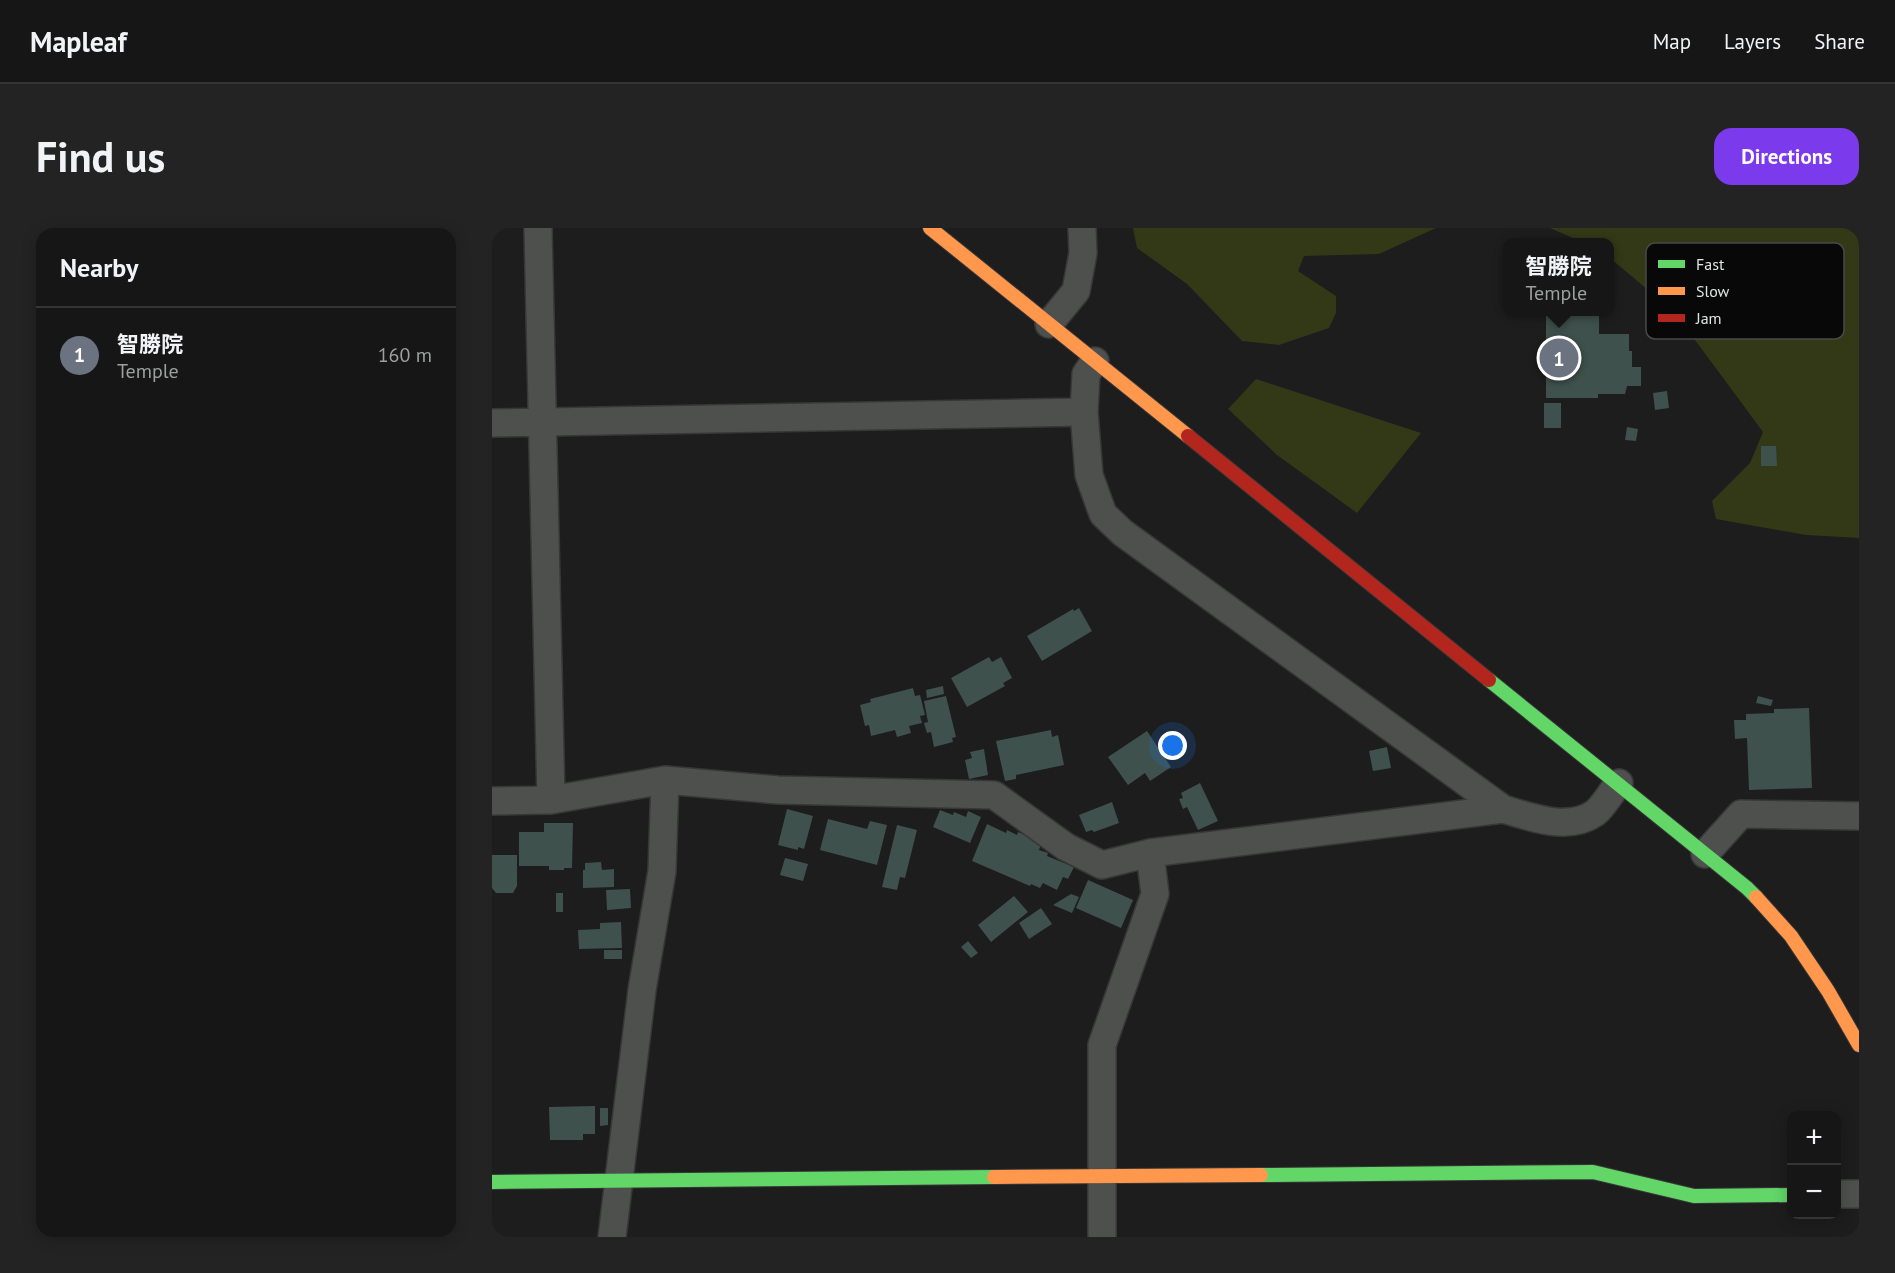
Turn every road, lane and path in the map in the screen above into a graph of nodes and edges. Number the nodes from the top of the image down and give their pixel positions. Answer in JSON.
{"nodes":[{"id":1,"x":538,"y":228,"type":"edge"},
{"id":2,"x":930,"y":228,"type":"edge"},
{"id":3,"x":1082,"y":228,"type":"edge"},
{"id":4,"x":1049,"y":324,"type":"junction"},
{"id":5,"x":1095,"y":361,"type":"junction"},
{"id":6,"x":1084,"y":412,"type":"junction"},
{"id":7,"x":543,"y":422,"type":"junction"},
{"id":8,"x":492,"y":423,"type":"edge"},
{"id":9,"x":665,"y":780,"type":"junction"},
{"id":10,"x":1619,"y":783,"type":"junction"},
{"id":11,"x":551,"y":800,"type":"junction"},
{"id":12,"x":492,"y":801,"type":"edge"},
{"id":13,"x":1503,"y":809,"type":"junction"},
{"id":14,"x":1859,"y":816,"type":"edge"},
{"id":15,"x":1150,"y":853,"type":"junction"},
{"id":16,"x":1705,"y":854,"type":"junction"},
{"id":17,"x":1859,"y":1045,"type":"edge"},
{"id":18,"x":1102,"y":1177,"type":"junction"},
{"id":19,"x":618,"y":1180,"type":"junction"},
{"id":20,"x":492,"y":1182,"type":"edge"},
{"id":21,"x":1841,"y":1194,"type":"edge"},
{"id":22,"x":1859,"y":1194,"type":"edge"},
{"id":23,"x":1787,"y":1195,"type":"edge"},
{"id":24,"x":612,"y":1237,"type":"edge"},
{"id":25,"x":1102,"y":1237,"type":"edge"}],
"edges":[{"from":1,"to":7,"type":"street"},
{"from":2,"to":4,"type":"street"},
{"from":3,"to":4,"type":"street"},
{"from":4,"to":5,"type":"street"},
{"from":5,"to":6,"type":"street"},
{"from":5,"to":10,"type":"street"},
{"from":6,"to":7,"type":"street"},
{"from":6,"to":13,"type":"street"},
{"from":7,"to":8,"type":"street"},
{"from":7,"to":11,"type":"street"},
{"from":9,"to":11,"type":"street"},
{"from":9,"to":15,"type":"street"},
{"from":9,"to":19,"type":"street"},
{"from":10,"to":13,"type":"street"},
{"from":10,"to":16,"type":"street"},
{"from":11,"to":12,"type":"street"},
{"from":13,"to":15,"type":"street"},
{"from":14,"to":16,"type":"street"},
{"from":15,"to":18,"type":"street"},
{"from":16,"to":17,"type":"street"},
{"from":18,"to":19,"type":"street"},
{"from":18,"to":23,"type":"street"},
{"from":18,"to":25,"type":"street"},
{"from":19,"to":20,"type":"street"},
{"from":19,"to":24,"type":"street"},
{"from":21,"to":22,"type":"street"}]}
